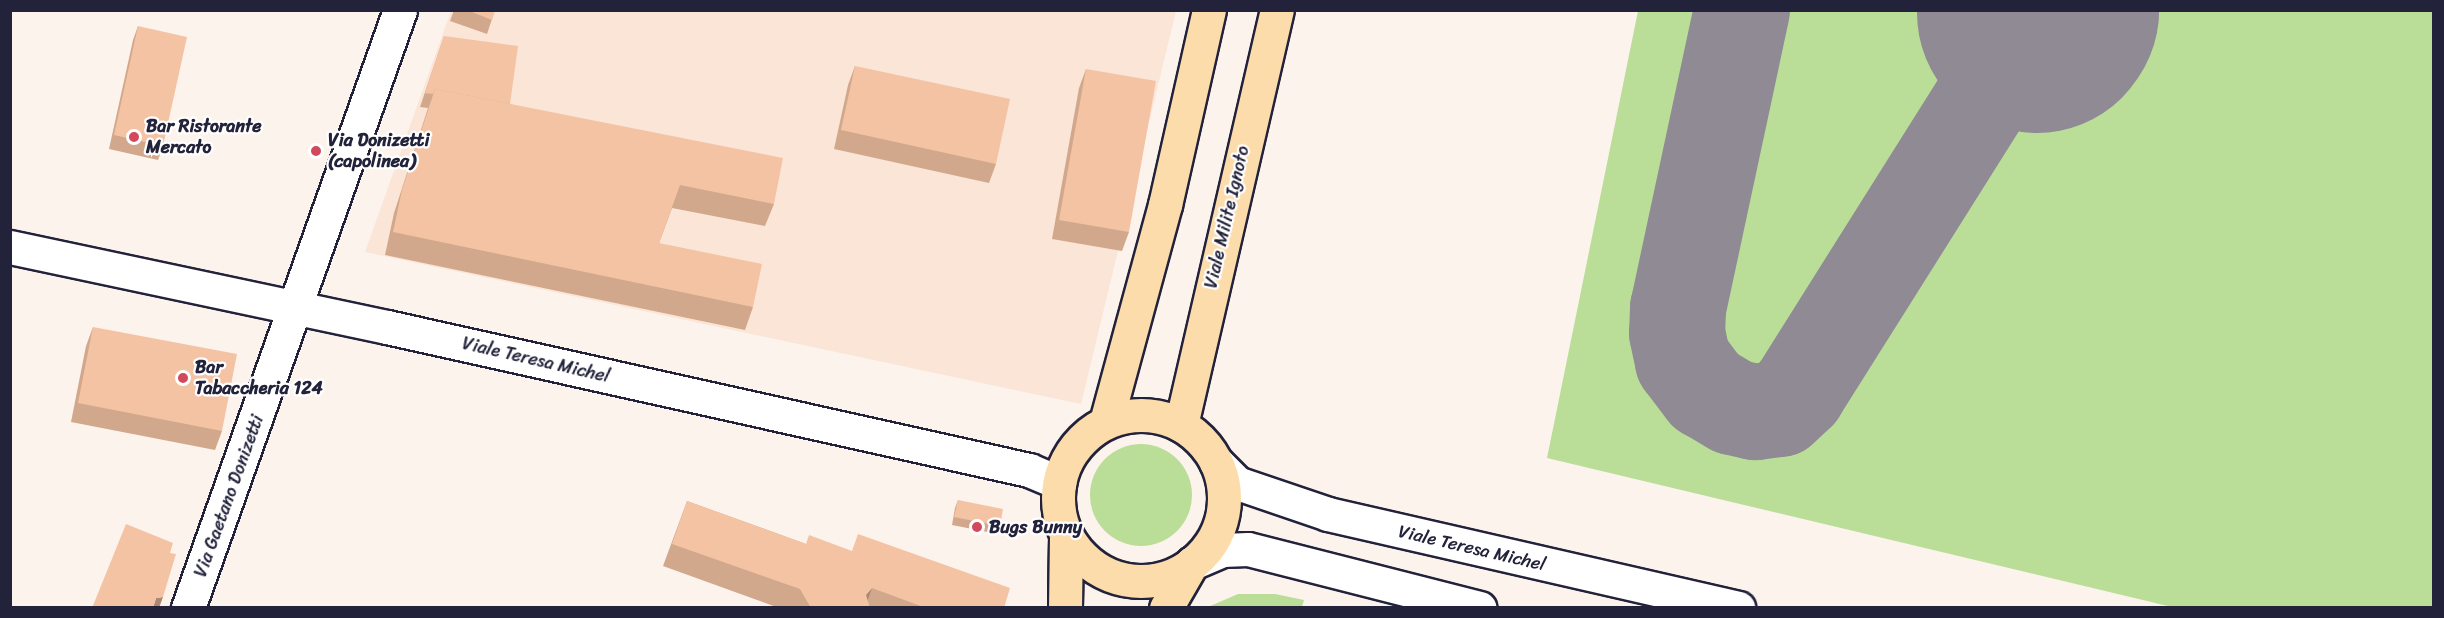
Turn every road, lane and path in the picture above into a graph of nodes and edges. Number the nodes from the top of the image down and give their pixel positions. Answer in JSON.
{"nodes":[{"id":1,"x":400,"y":10,"type":"edge"},
{"id":2,"x":1209,"y":10,"type":"edge"},
{"id":3,"x":1277,"y":10,"type":"edge"},
{"id":4,"x":10,"y":247,"type":"edge"},
{"id":5,"x":295,"y":308,"type":"junction"},
{"id":6,"x":1106,"y":422,"type":"junction"},
{"id":7,"x":1181,"y":425,"type":"junction"},
{"id":8,"x":1216,"y":462,"type":"junction"},
{"id":9,"x":1059,"y":483,"type":"junction"},
{"id":10,"x":1066,"y":534,"type":"junction"},
{"id":11,"x":1192,"y":563,"type":"junction"},
{"id":12,"x":188,"y":608,"type":"edge"},
{"id":13,"x":1065,"y":608,"type":"edge"},
{"id":14,"x":1166,"y":608,"type":"edge"},
{"id":15,"x":1480,"y":608,"type":"edge"},
{"id":16,"x":1738,"y":608,"type":"edge"}],
"edges":[{"from":1,"to":5,"type":"street","name":"Via Gaetano Donizetti"},
{"from":2,"to":6,"type":"main road"},
{"from":3,"to":7,"type":"main road","name":"Viale Milite Ignoto"},
{"from":4,"to":5,"type":"street","name":"Viale Teresa Michel"},
{"from":5,"to":9,"type":"street","name":"Viale Teresa Michel"},
{"from":5,"to":12,"type":"street","name":"Via Gaetano Donizetti"},
{"from":6,"to":7,"type":"main road"},
{"from":6,"to":9,"type":"main road"},
{"from":7,"to":8,"type":"main road"},
{"from":8,"to":11,"type":"main road"},
{"from":8,"to":16,"type":"street","name":"Viale Teresa Michel"},
{"from":9,"to":10,"type":"main road"},
{"from":10,"to":11,"type":"main road"},
{"from":10,"to":13,"type":"main road"},
{"from":11,"to":14,"type":"main road"},
{"from":11,"to":15,"type":"street"}]}
